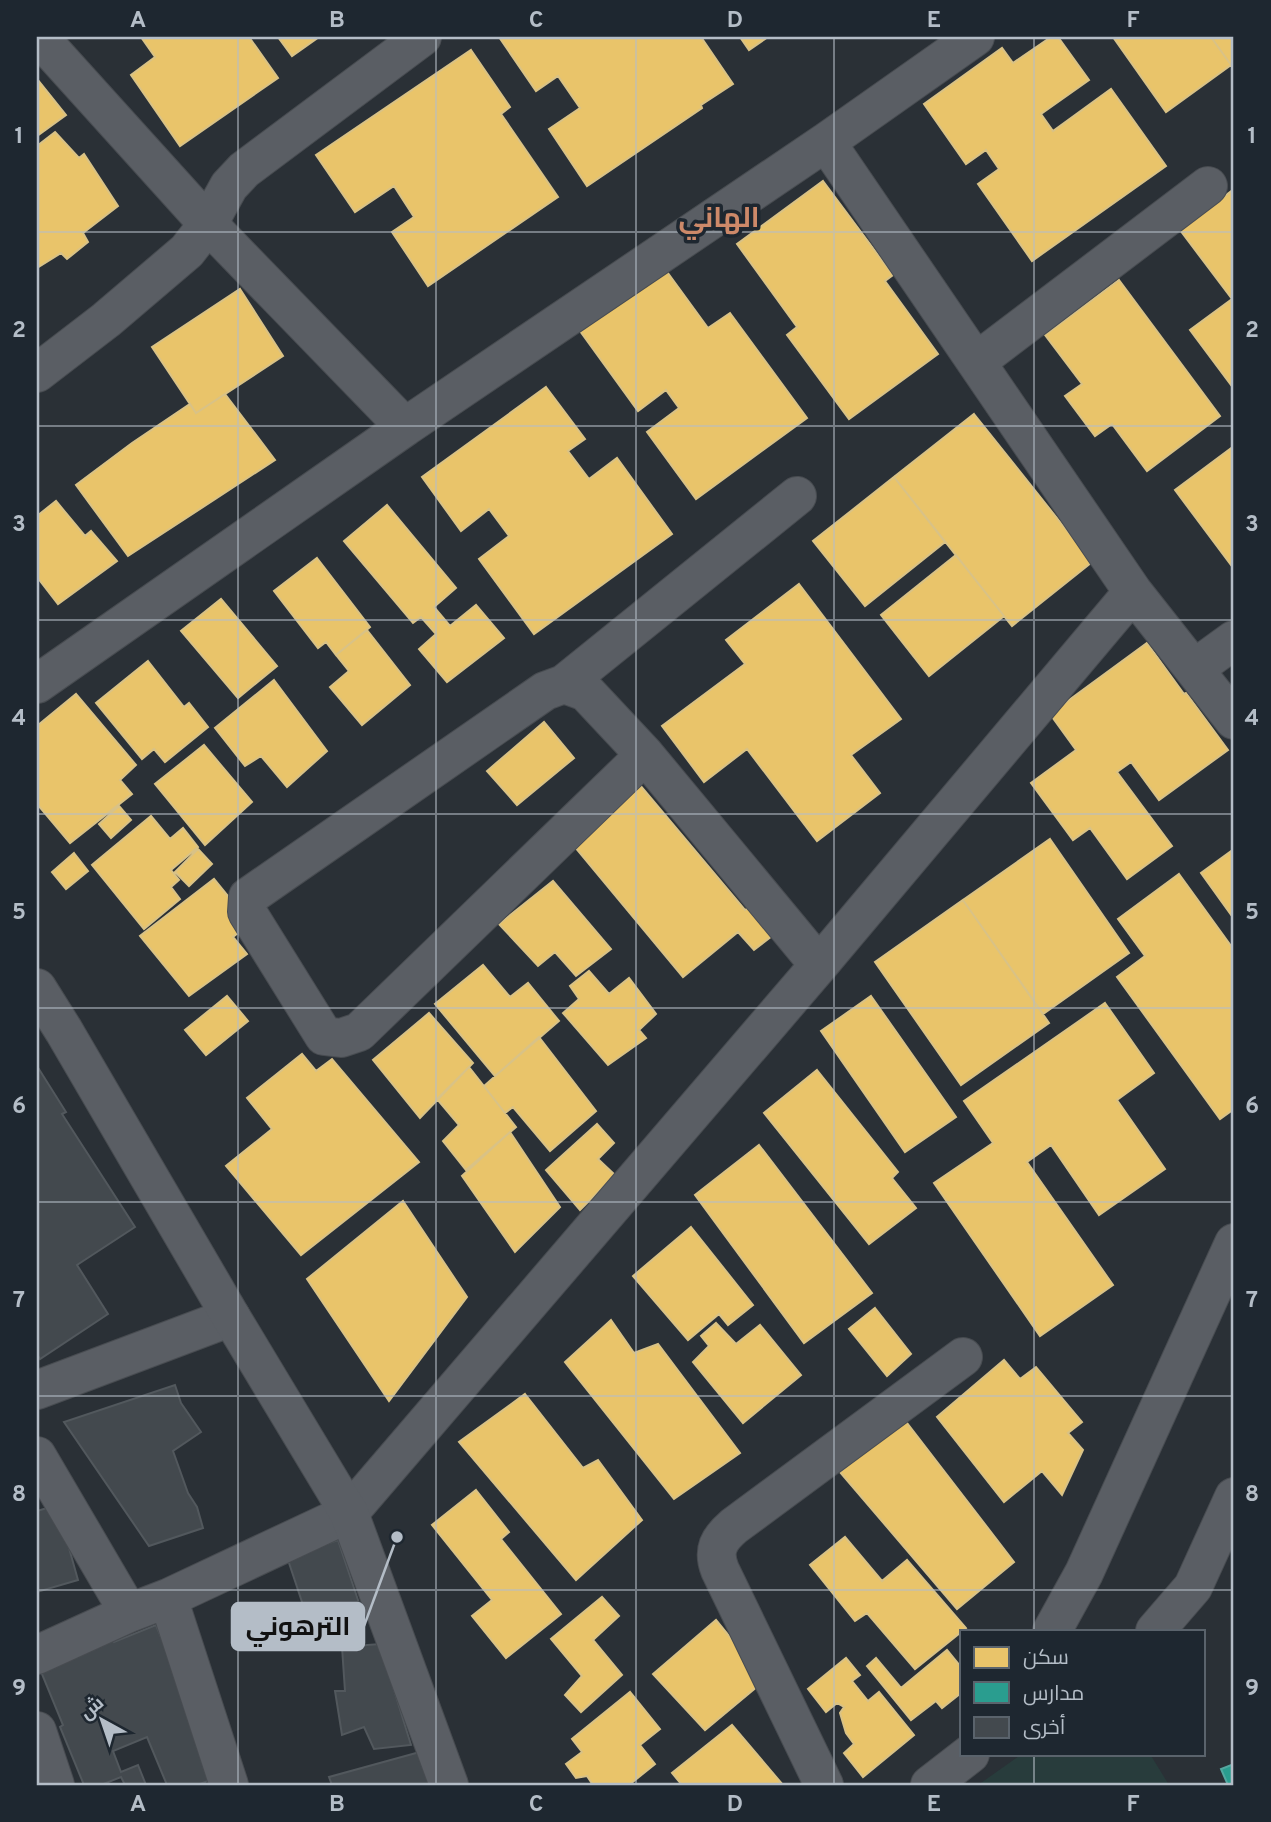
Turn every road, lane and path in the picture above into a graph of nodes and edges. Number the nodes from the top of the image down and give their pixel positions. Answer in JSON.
{"nodes":[{"id":1,"x":39,"y":37,"type":"edge"},
{"id":2,"x":422,"y":37,"type":"edge"},
{"id":3,"x":975,"y":37,"type":"edge"},
{"id":4,"x":826,"y":142,"type":"junction"},
{"id":5,"x":1208,"y":186,"type":"dead end"},
{"id":6,"x":208,"y":224,"type":"junction"},
{"id":7,"x":976,"y":362,"type":"junction"},
{"id":8,"x":37,"y":373,"type":"edge"},
{"id":9,"x":405,"y":427,"type":"junction"},
{"id":10,"x":797,"y":496,"type":"dead end"},
{"id":11,"x":1133,"y":592,"type":"junction"},
{"id":12,"x":1234,"y":640,"type":"edge"},
{"id":13,"x":1194,"y":669,"type":"junction"},
{"id":14,"x":37,"y":684,"type":"edge"},
{"id":15,"x":564,"y":684,"type":"junction"},
{"id":16,"x":1234,"y":720,"type":"edge"},
{"id":17,"x":645,"y":755,"type":"junction"},
{"id":18,"x":819,"y":965,"type":"junction"},
{"id":19,"x":37,"y":988,"type":"edge"},
{"id":20,"x":1234,"y":1243,"type":"edge"},
{"id":21,"x":231,"y":1317,"type":"junction"},
{"id":22,"x":963,"y":1357,"type":"dead end"},
{"id":23,"x":37,"y":1390,"type":"edge"},
{"id":24,"x":37,"y":1456,"type":"edge"},
{"id":25,"x":1234,"y":1497,"type":"edge"},
{"id":26,"x":349,"y":1513,"type":"junction"},
{"id":27,"x":168,"y":1598,"type":"junction"},
{"id":28,"x":130,"y":1613,"type":"junction"},
{"id":29,"x":1053,"y":1630,"type":"edge"},
{"id":30,"x":1156,"y":1630,"type":"edge"},
{"id":31,"x":37,"y":1655,"type":"edge"},
{"id":32,"x":37,"y":1731,"type":"edge"},
{"id":33,"x":967,"y":1756,"type":"edge"},
{"id":34,"x":54,"y":1785,"type":"edge"},
{"id":35,"x":229,"y":1785,"type":"edge"},
{"id":36,"x":449,"y":1785,"type":"edge"},
{"id":37,"x":824,"y":1785,"type":"edge"},
{"id":38,"x":930,"y":1785,"type":"edge"}],
"edges":[{"from":1,"to":6,"type":"street"},
{"from":2,"to":6,"type":"street"},
{"from":3,"to":4,"type":"street"},
{"from":4,"to":7,"type":"street"},
{"from":4,"to":9,"type":"street"},
{"from":5,"to":7,"type":"street"},
{"from":6,"to":8,"type":"street"},
{"from":6,"to":9,"type":"street"},
{"from":7,"to":11,"type":"street"},
{"from":9,"to":14,"type":"street"},
{"from":10,"to":15,"type":"street"},
{"from":11,"to":13,"type":"street"},
{"from":11,"to":18,"type":"street"},
{"from":12,"to":13,"type":"street"},
{"from":13,"to":16,"type":"street"},
{"from":15,"to":17,"type":"street"},
{"from":15,"to":17,"type":"street"},
{"from":17,"to":18,"type":"street"},
{"from":18,"to":26,"type":"street"},
{"from":19,"to":21,"type":"street"},
{"from":20,"to":29,"type":"street"},
{"from":21,"to":23,"type":"street"},
{"from":21,"to":26,"type":"street"},
{"from":22,"to":37,"type":"street"},
{"from":24,"to":28,"type":"street"},
{"from":25,"to":30,"type":"street"},
{"from":26,"to":27,"type":"street"},
{"from":26,"to":36,"type":"street"},
{"from":27,"to":28,"type":"street"},
{"from":27,"to":35,"type":"street"},
{"from":28,"to":31,"type":"street"},
{"from":32,"to":34,"type":"street"},
{"from":33,"to":38,"type":"street"}]}
